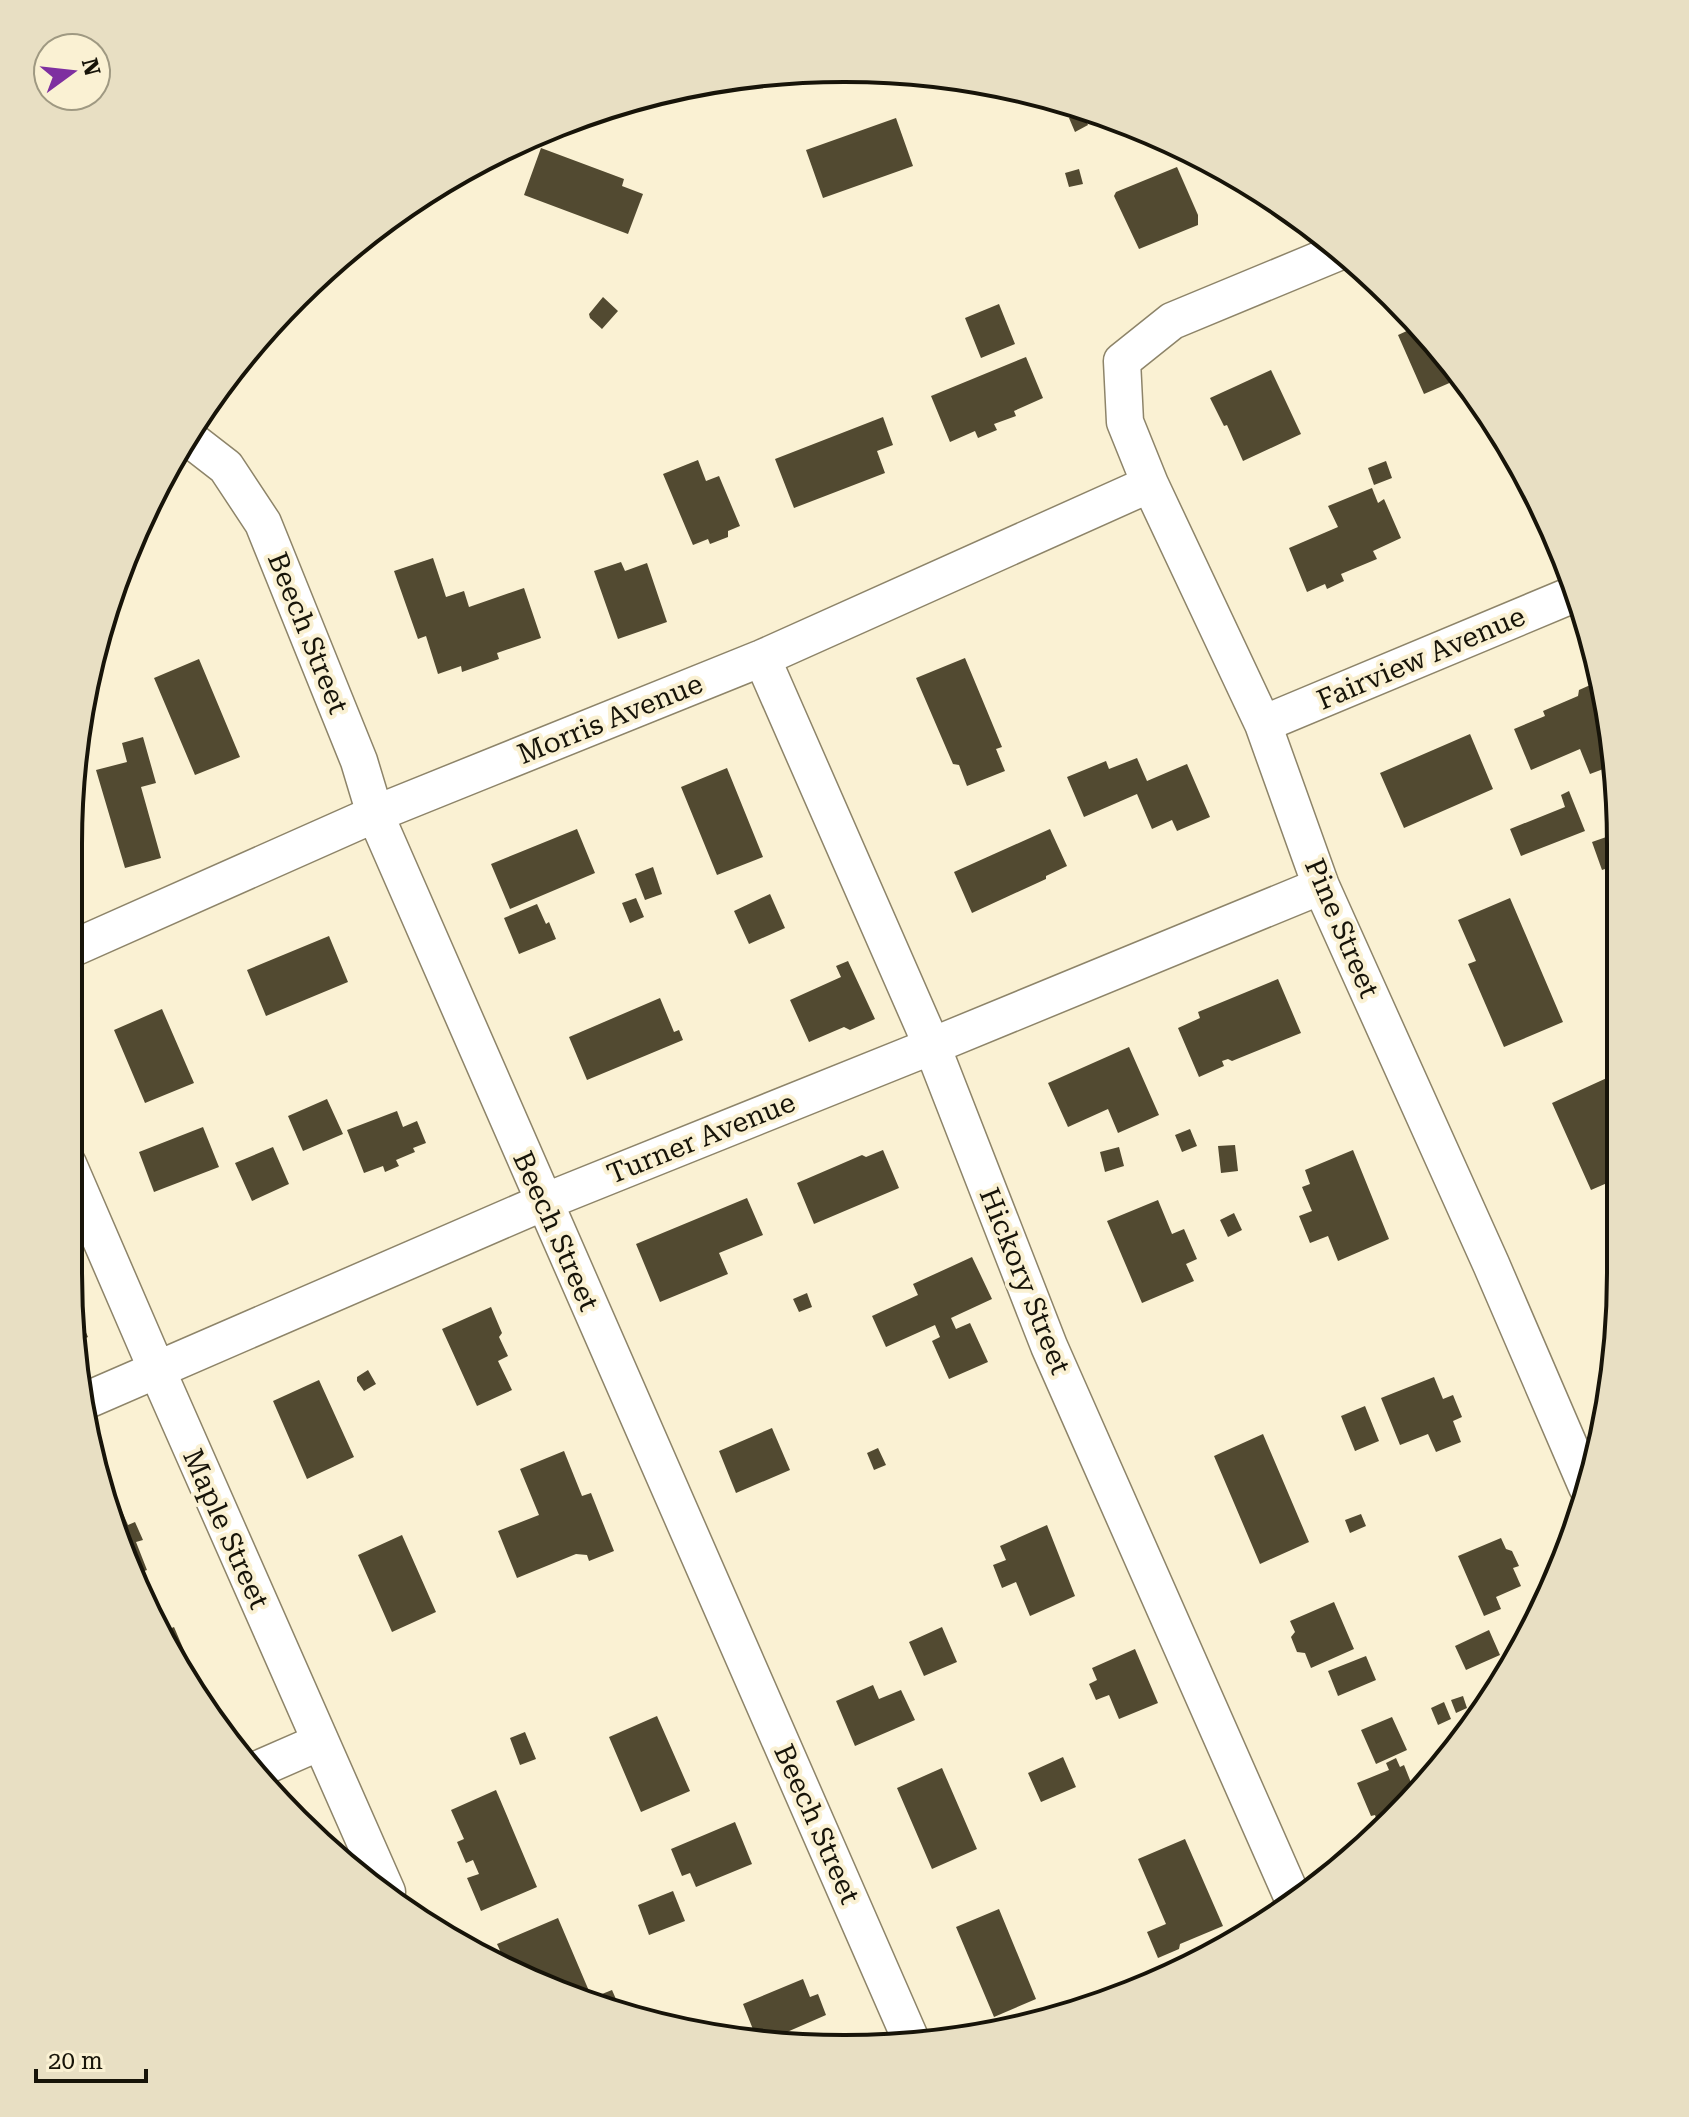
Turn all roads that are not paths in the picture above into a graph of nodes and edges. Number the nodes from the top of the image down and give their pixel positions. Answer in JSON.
{"nodes":[{"id":1,"x":1329,"y":256,"type":"edge"},
{"id":2,"x":196,"y":444,"type":"edge"},
{"id":3,"x":1150,"y":484,"type":"junction"},
{"id":4,"x":1566,"y":597,"type":"edge"},
{"id":5,"x":762,"y":658,"type":"junction"},
{"id":6,"x":1263,"y":724,"type":"junction"},
{"id":7,"x":375,"y":814,"type":"junction"},
{"id":8,"x":1321,"y":886,"type":"junction"},
{"id":9,"x":82,"y":944,"type":"edge"},
{"id":10,"x":932,"y":1046,"type":"junction"},
{"id":11,"x":82,"y":1196,"type":"edge"},
{"id":12,"x":544,"y":1202,"type":"junction"},
{"id":13,"x":157,"y":1370,"type":"junction"},
{"id":14,"x":93,"y":1397,"type":"edge"},
{"id":15,"x":1580,"y":1472,"type":"edge"},
{"id":16,"x":320,"y":1742,"type":"junction"},
{"id":17,"x":264,"y":1766,"type":"edge"},
{"id":18,"x":380,"y":1877,"type":"edge"},
{"id":19,"x":1289,"y":1891,"type":"edge"},
{"id":20,"x":907,"y":2032,"type":"edge"}],
"edges":[{"from":1,"to":3,"type":"street","name":"Pine Street"},
{"from":2,"to":7,"type":"street","name":"Beech Street"},
{"from":3,"to":5,"type":"street","name":"Morris Avenue"},
{"from":3,"to":6,"type":"street","name":"Pine Street"},
{"from":4,"to":6,"type":"street","name":"Fairview Avenue"},
{"from":5,"to":7,"type":"street","name":"Morris Avenue"},
{"from":5,"to":10,"type":"street","name":"Hickory Street"},
{"from":6,"to":8,"type":"street","name":"Pine Street"},
{"from":7,"to":9,"type":"street","name":"Morris Avenue"},
{"from":7,"to":12,"type":"street","name":"Beech Street"},
{"from":8,"to":10,"type":"street","name":"Turner Avenue"},
{"from":8,"to":15,"type":"street","name":"Pine Street"},
{"from":10,"to":12,"type":"street","name":"Turner Avenue"},
{"from":10,"to":19,"type":"street","name":"Hickory Street"},
{"from":11,"to":13,"type":"street","name":"Maple Street"},
{"from":12,"to":13,"type":"street","name":"Turner Avenue"},
{"from":12,"to":20,"type":"street","name":"Beech Street"},
{"from":13,"to":14,"type":"street","name":"Turner Avenue"},
{"from":13,"to":16,"type":"street","name":"Maple Street"},
{"from":16,"to":17,"type":"street"},
{"from":16,"to":18,"type":"street","name":"Maple Street"}]}
